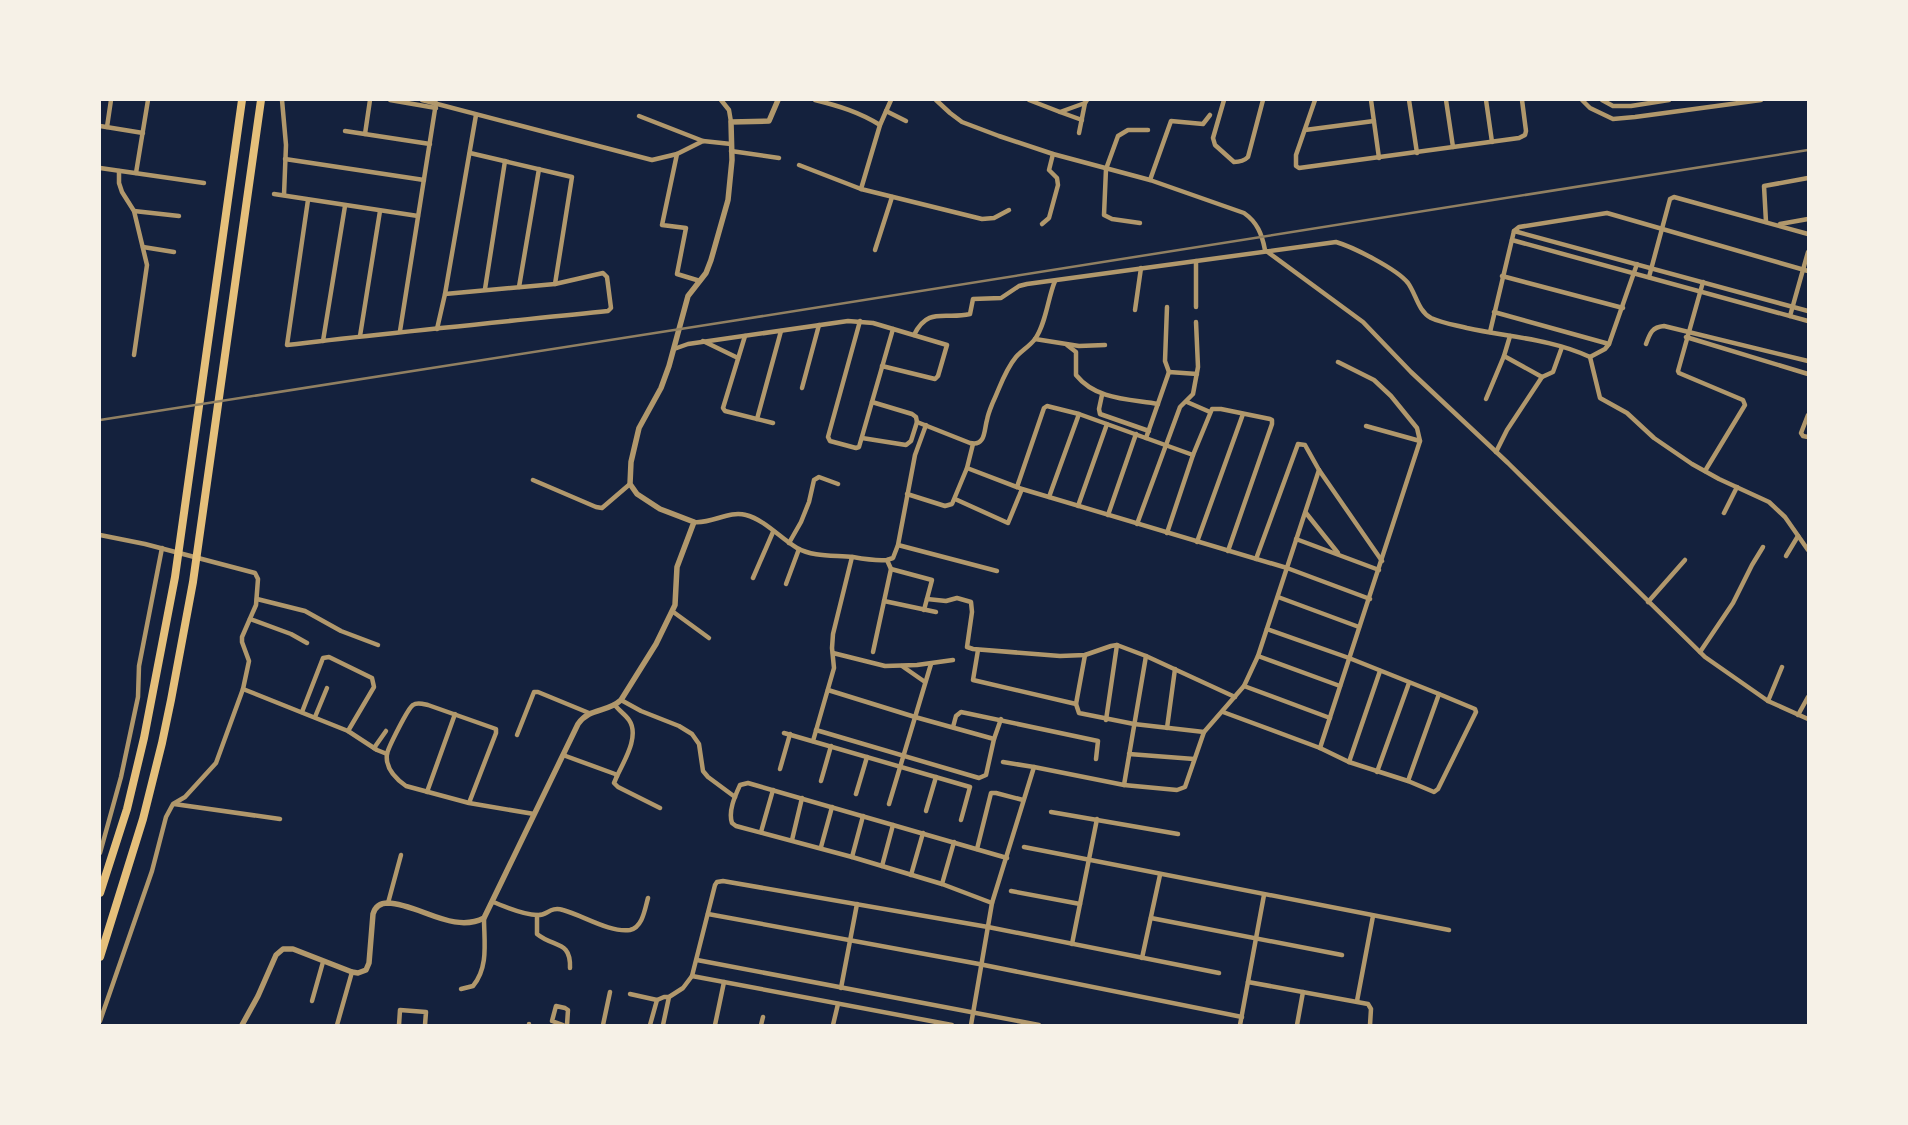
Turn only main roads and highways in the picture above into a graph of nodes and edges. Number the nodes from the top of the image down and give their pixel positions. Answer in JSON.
{"nodes":[{"id":1,"x":242,"y":100,"type":"edge"},
{"id":2,"x":261,"y":100,"type":"edge"},
{"id":3,"x":100,"y":893,"type":"edge"},
{"id":4,"x":101,"y":955,"type":"edge"},
{"id":5,"x":100,"y":962,"type":"edge"}],
"edges":[{"from":1,"to":3,"type":"highway"},
{"from":2,"to":4,"type":"highway"},
{"from":4,"to":5,"type":"highway"}]}
